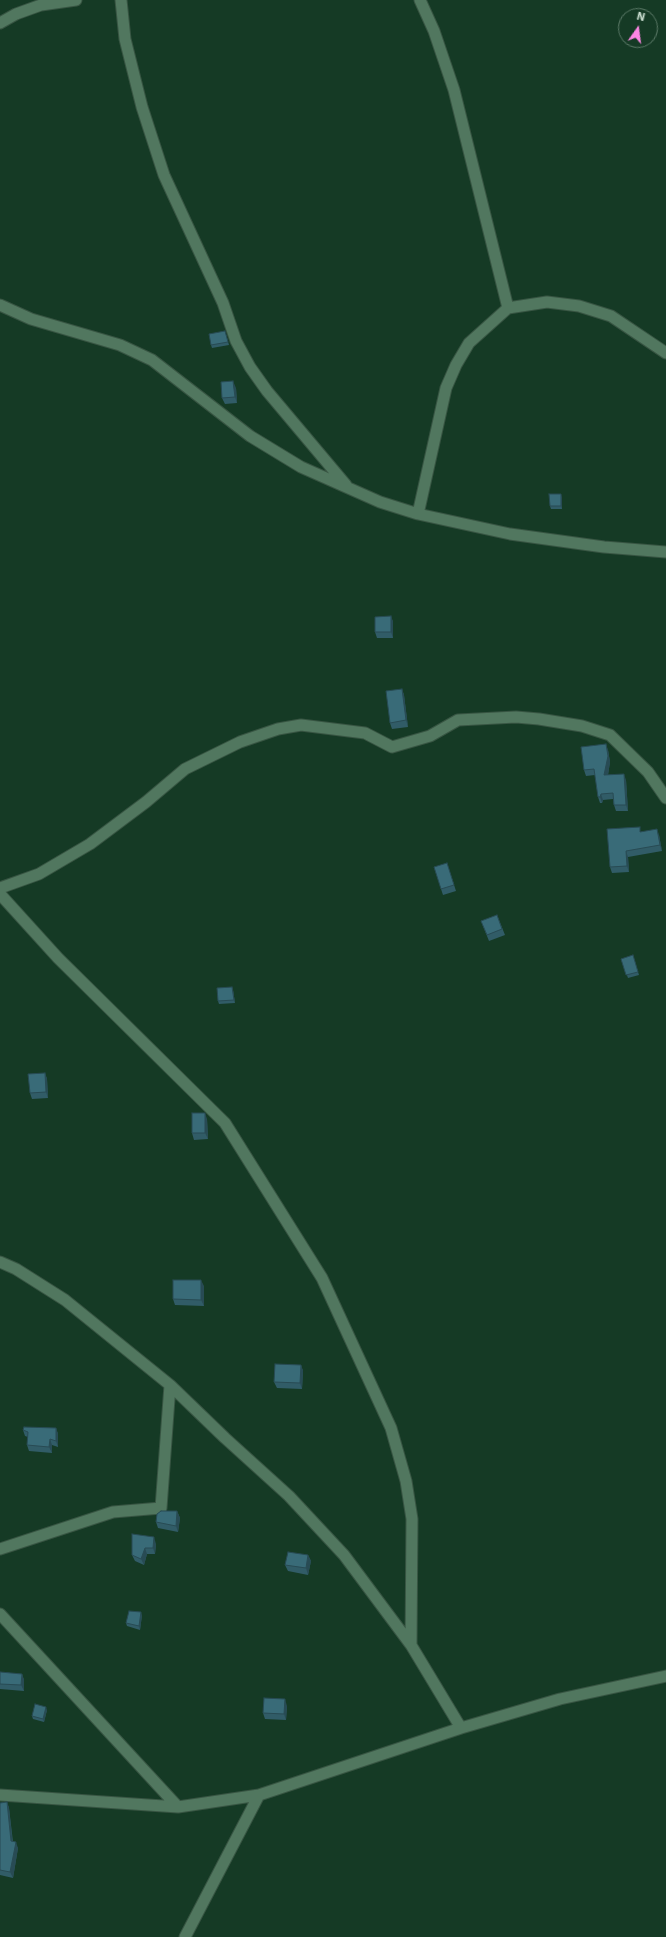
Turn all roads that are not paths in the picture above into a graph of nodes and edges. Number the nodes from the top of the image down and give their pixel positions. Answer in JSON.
{"nodes":[{"id":1,"x":76,"y":0,"type":"edge"},
{"id":2,"x":121,"y":0,"type":"edge"},
{"id":3,"x":420,"y":0,"type":"edge"},
{"id":4,"x":0,"y":23,"type":"edge"},
{"id":5,"x":0,"y":305,"type":"edge"},
{"id":6,"x":508,"y":308,"type":"junction"},
{"id":7,"x":666,"y":354,"type":"edge"},
{"id":8,"x":348,"y":487,"type":"junction"},
{"id":9,"x":418,"y":514,"type":"junction"},
{"id":10,"x":666,"y":552,"type":"edge"},
{"id":11,"x":666,"y":798,"type":"edge"},
{"id":12,"x":0,"y":888,"type":"edge"},
{"id":13,"x":0,"y":894,"type":"edge"},
{"id":14,"x":0,"y":1262,"type":"edge"},
{"id":15,"x":170,"y":1385,"type":"junction"},
{"id":16,"x":0,"y":1549,"type":"edge"},
{"id":17,"x":0,"y":1614,"type":"edge"},
{"id":18,"x":411,"y":1645,"type":"junction"},
{"id":19,"x":666,"y":1676,"type":"edge"},
{"id":20,"x":461,"y":1728,"type":"junction"},
{"id":21,"x":0,"y":1795,"type":"edge"},
{"id":22,"x":259,"y":1795,"type":"junction"},
{"id":23,"x":178,"y":1808,"type":"junction"},
{"id":24,"x":185,"y":1937,"type":"edge"}],
"edges":[{"from":1,"to":4,"type":"street"},
{"from":2,"to":8,"type":"street"},
{"from":3,"to":6,"type":"street"},
{"from":5,"to":8,"type":"street"},
{"from":6,"to":7,"type":"street"},
{"from":6,"to":9,"type":"street"},
{"from":8,"to":9,"type":"street"},
{"from":9,"to":10,"type":"street"},
{"from":11,"to":12,"type":"street"},
{"from":13,"to":18,"type":"street"},
{"from":14,"to":15,"type":"street"},
{"from":15,"to":16,"type":"street"},
{"from":15,"to":18,"type":"street"},
{"from":17,"to":23,"type":"street"},
{"from":18,"to":20,"type":"street"},
{"from":19,"to":20,"type":"street"},
{"from":20,"to":22,"type":"street"},
{"from":21,"to":23,"type":"street"},
{"from":22,"to":23,"type":"street"},
{"from":22,"to":24,"type":"street"}]}
